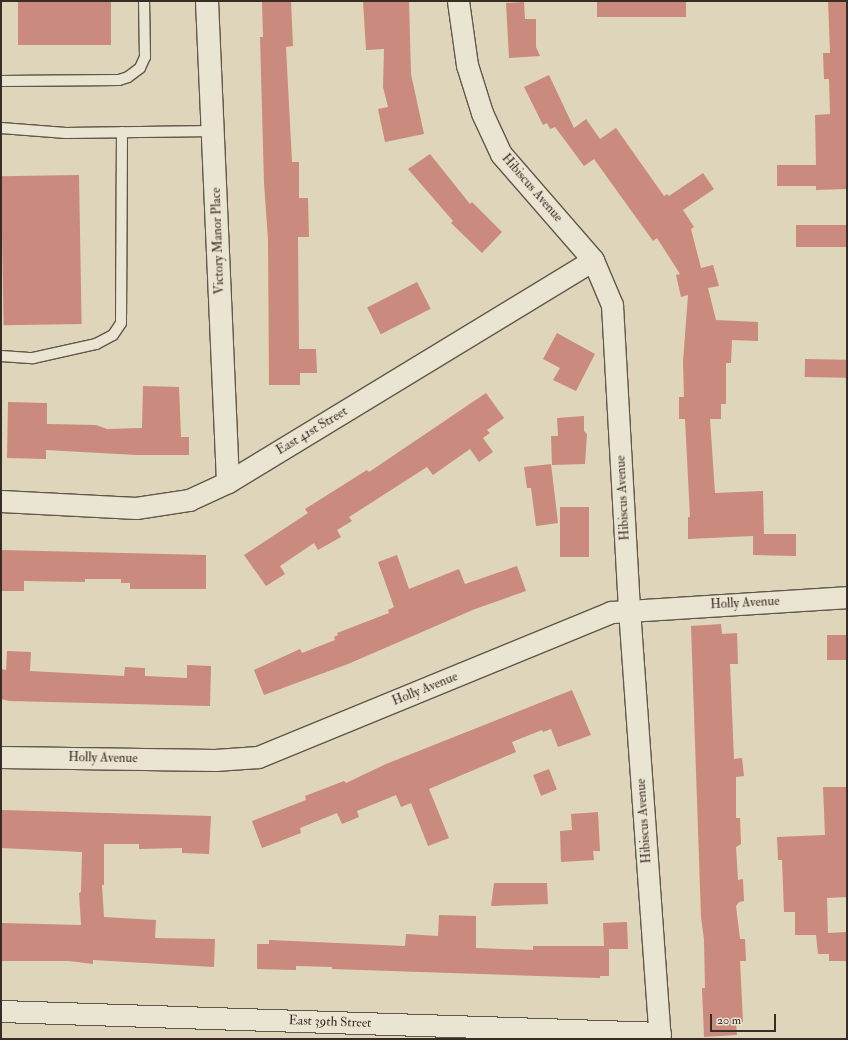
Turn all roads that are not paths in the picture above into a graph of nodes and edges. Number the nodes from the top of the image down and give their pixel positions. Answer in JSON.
{"nodes":[{"id":1,"x":144,"y":1,"type":"edge"},
{"id":2,"x":207,"y":1,"type":"edge"},
{"id":3,"x":458,"y":1,"type":"edge"},
{"id":4,"x":1,"y":81,"type":"edge"},
{"id":5,"x":1,"y":128,"type":"edge"},
{"id":6,"x":122,"y":132,"type":"junction"},
{"id":7,"x":214,"y":132,"type":"junction"},
{"id":8,"x":593,"y":260,"type":"junction"},
{"id":9,"x":1,"y":356,"type":"edge"},
{"id":10,"x":228,"y":482,"type":"junction"},
{"id":11,"x":1,"y":501,"type":"edge"},
{"id":12,"x":847,"y":597,"type":"edge"},
{"id":13,"x":629,"y":609,"type":"junction"},
{"id":14,"x":1,"y":757,"type":"edge"},
{"id":15,"x":1,"y":1011,"type":"edge"},
{"id":16,"x":660,"y":1036,"type":"edge"}],
"edges":[{"from":1,"to":4,"type":"lane"},
{"from":2,"to":7,"type":"street","name":"Victory Manor Place"},
{"from":3,"to":8,"type":"street","name":"Hibiscus Avenue"},
{"from":5,"to":6,"type":"lane"},
{"from":6,"to":7,"type":"lane"},
{"from":6,"to":9,"type":"lane"},
{"from":7,"to":10,"type":"street","name":"Victory Manor Place"},
{"from":8,"to":10,"type":"street","name":"East 41st Street"},
{"from":8,"to":13,"type":"street","name":"Hibiscus Avenue"},
{"from":10,"to":11,"type":"street","name":"East 41st Street"},
{"from":12,"to":13,"type":"street","name":"Holly Avenue"},
{"from":13,"to":14,"type":"street","name":"Holly Avenue"},
{"from":13,"to":16,"type":"street","name":"Hibiscus Avenue"},
{"from":15,"to":16,"type":"street","name":"East 39th Street"}]}
